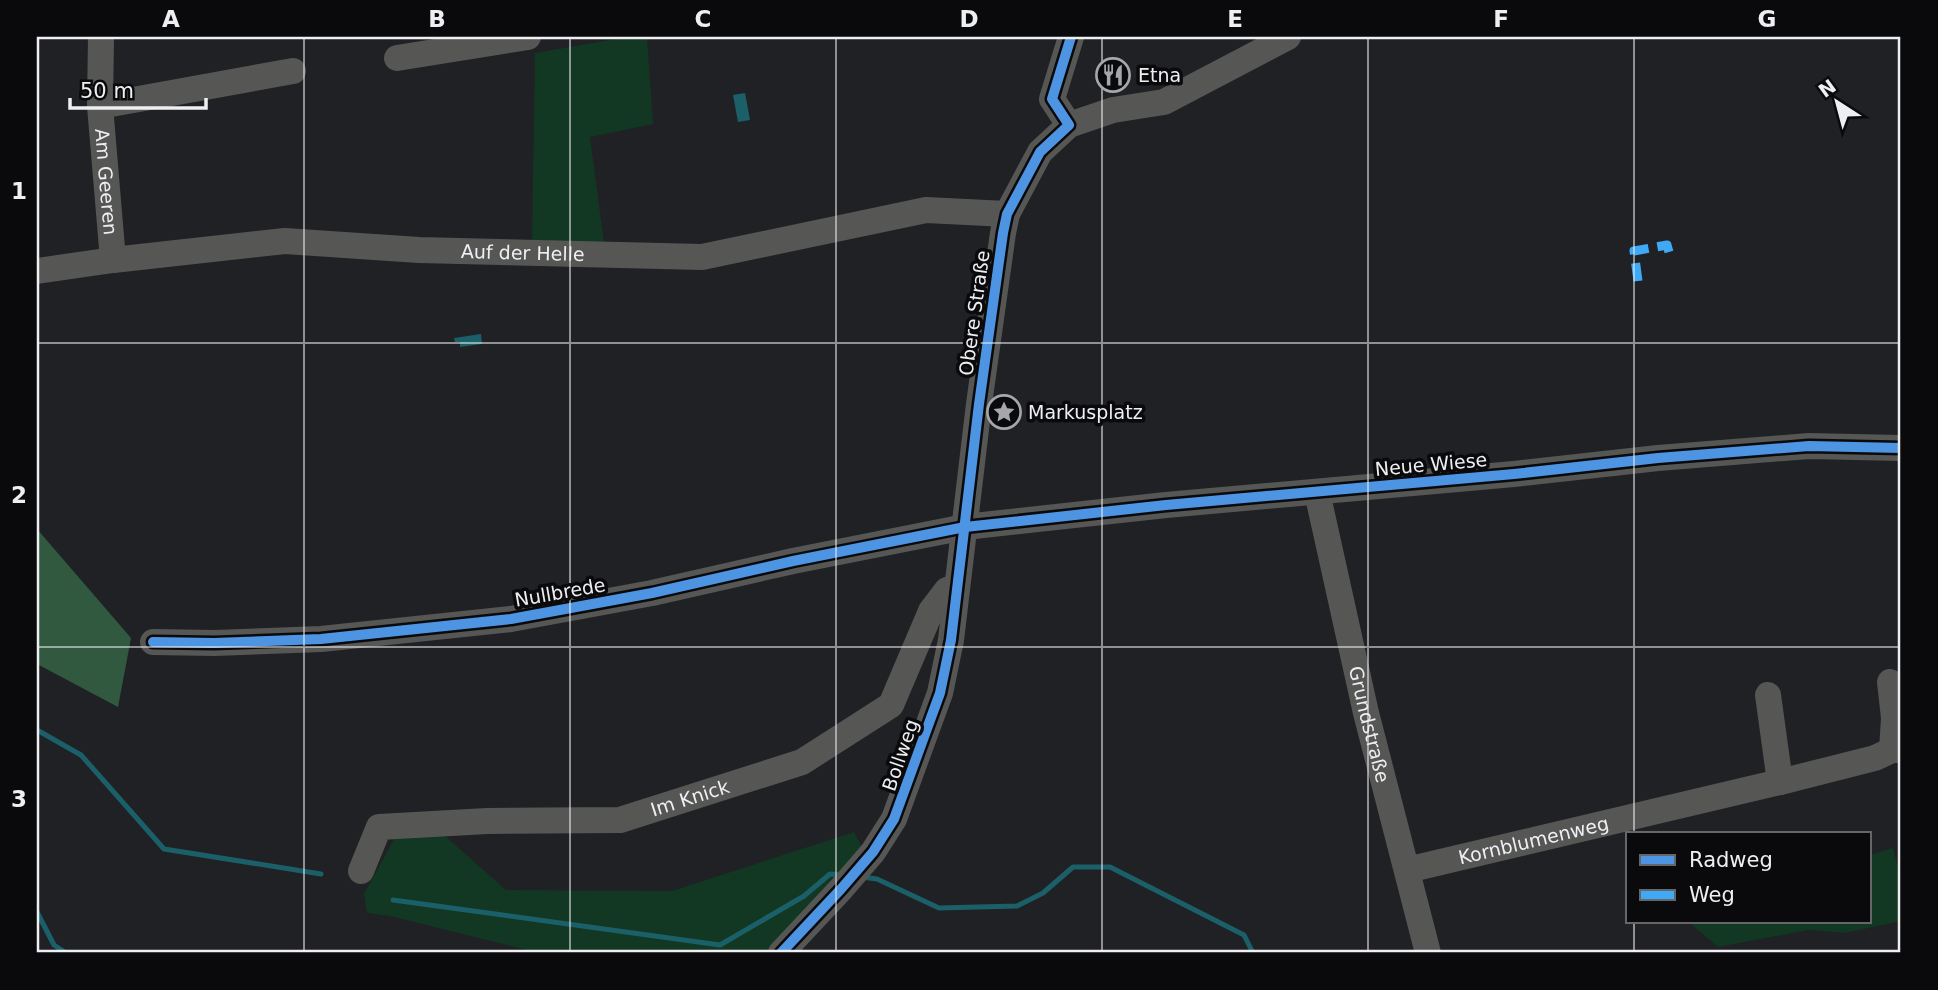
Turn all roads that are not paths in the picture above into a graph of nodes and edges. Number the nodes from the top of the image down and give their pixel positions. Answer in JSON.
{"nodes":[{"id":1,"x":101,"y":37,"type":"edge"},
{"id":2,"x":528,"y":37,"type":"edge"},
{"id":3,"x":1071,"y":37,"type":"edge"},
{"id":4,"x":1288,"y":37,"type":"edge"},
{"id":5,"x":397,"y":58,"type":"dead end"},
{"id":6,"x":293,"y":71,"type":"dead end"},
{"id":7,"x":100,"y":106,"type":"junction"},
{"id":8,"x":1069,"y":125,"type":"junction"},
{"id":9,"x":1007,"y":214,"type":"junction"},
{"id":10,"x":113,"y":260,"type":"junction"},
{"id":11,"x":37,"y":271,"type":"edge"},
{"id":12,"x":1901,"y":449,"type":"edge"},
{"id":13,"x":1318,"y":492,"type":"junction"},
{"id":14,"x":965,"y":527,"type":"junction"},
{"id":15,"x":957,"y":587,"type":"junction"},
{"id":16,"x":153,"y":642,"type":"dead end"},
{"id":17,"x":1890,"y":682,"type":"dead end"},
{"id":18,"x":1768,"y":695,"type":"dead end"},
{"id":19,"x":1896,"y":750,"type":"edge"},
{"id":20,"x":1780,"y":782,"type":"junction"},
{"id":21,"x":1407,"y":870,"type":"junction"},
{"id":22,"x":361,"y":871,"type":"dead end"},
{"id":23,"x":780,"y":953,"type":"edge"},
{"id":24,"x":1428,"y":953,"type":"edge"}],
"edges":[{"from":1,"to":7,"type":"street","name":"Am Geeren"},
{"from":2,"to":5,"type":"street"},
{"from":3,"to":8,"type":"street"},
{"from":4,"to":8,"type":"street","name":"Obere Straße"},
{"from":6,"to":7,"type":"street","name":"Am Geeren"},
{"from":7,"to":10,"type":"street","name":"Am Geeren"},
{"from":8,"to":9,"type":"street","name":"Obere Straße"},
{"from":9,"to":10,"type":"street","name":"Auf der Helle"},
{"from":9,"to":14,"type":"street","name":"Obere Straße"},
{"from":10,"to":11,"type":"street","name":"Auf der Helle"},
{"from":12,"to":13,"type":"street","name":"Neue Wiese"},
{"from":13,"to":14,"type":"street","name":"Neue Wiese"},
{"from":13,"to":21,"type":"street","name":"Grundstraße"},
{"from":14,"to":15,"type":"street","name":"Bollweg"},
{"from":14,"to":16,"type":"street","name":"Nullbrede"},
{"from":15,"to":22,"type":"street","name":"Im Knick"},
{"from":15,"to":23,"type":"street","name":"Bollweg"},
{"from":17,"to":19,"type":"street","name":"Kornblumenweg"},
{"from":18,"to":20,"type":"street"},
{"from":19,"to":20,"type":"street","name":"Kornblumenweg"},
{"from":20,"to":21,"type":"street","name":"Kornblumenweg"},
{"from":21,"to":24,"type":"street","name":"Grundstraße"}]}
